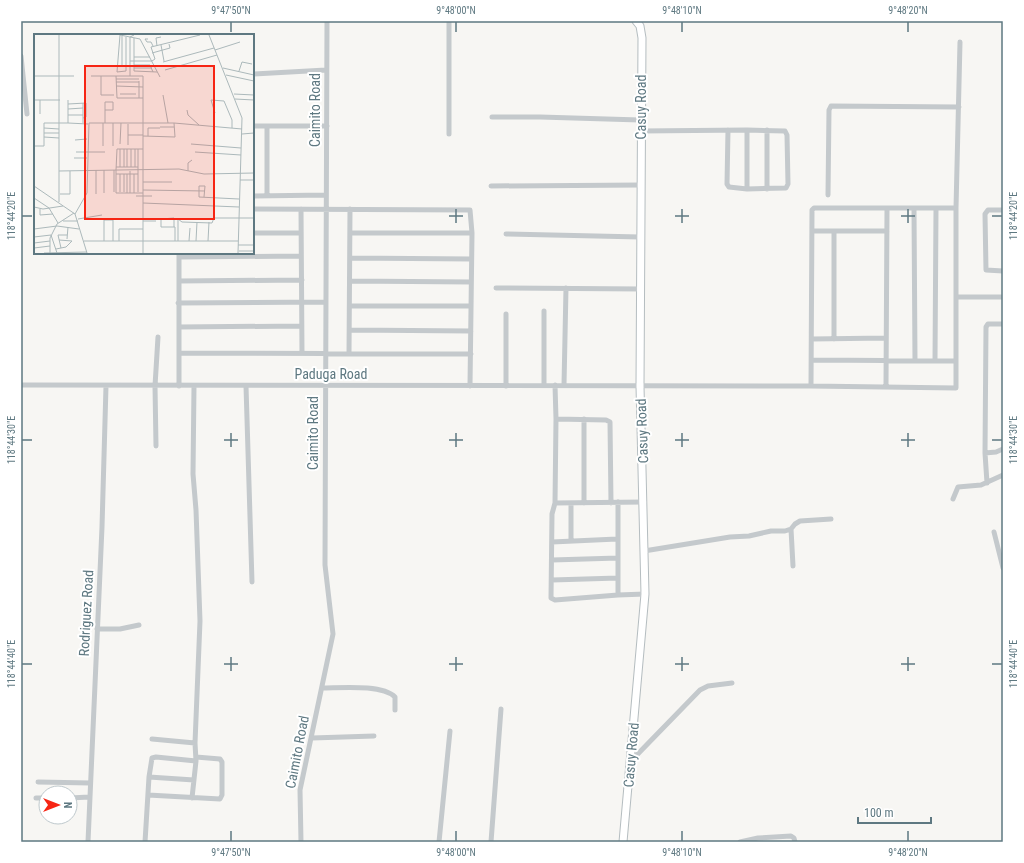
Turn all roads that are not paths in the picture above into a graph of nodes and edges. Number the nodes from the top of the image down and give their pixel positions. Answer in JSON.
{"nodes":[{"id":1,"x":327,"y":21,"type":"edge"},
{"id":2,"x":449,"y":21,"type":"edge"},
{"id":3,"x":637,"y":22,"type":"edge"},
{"id":4,"x":960,"y":42,"type":"dead end"},
{"id":5,"x":21,"y":56,"type":"edge"},
{"id":6,"x":326,"y":70,"type":"junction"},
{"id":7,"x":254,"y":74,"type":"edge"},
{"id":8,"x":959,"y":106,"type":"junction"},
{"id":9,"x":27,"y":114,"type":"dead end"},
{"id":10,"x":492,"y":117,"type":"dead end"},
{"id":11,"x":640,"y":120,"type":"junction"},
{"id":12,"x":254,"y":126,"type":"edge"},
{"id":13,"x":267,"y":126,"type":"junction"},
{"id":14,"x":327,"y":126,"type":"junction"},
{"id":15,"x":728,"y":130,"type":"junction"},
{"id":16,"x":747,"y":130,"type":"junction"},
{"id":17,"x":767,"y":130,"type":"junction"},
{"id":18,"x":640,"y":131,"type":"junction"},
{"id":19,"x":449,"y":134,"type":"dead end"},
{"id":20,"x":640,"y":185,"type":"junction"},
{"id":21,"x":491,"y":186,"type":"dead end"},
{"id":22,"x":747,"y":189,"type":"junction"},
{"id":23,"x":767,"y":189,"type":"junction"},
{"id":24,"x":326,"y":195,"type":"junction"},
{"id":25,"x":828,"y":195,"type":"dead end"},
{"id":26,"x":254,"y":196,"type":"edge"},
{"id":27,"x":267,"y":196,"type":"junction"},
{"id":28,"x":326,"y":208,"type":"junction"},
{"id":29,"x":956,"y":208,"type":"junction"},
{"id":30,"x":254,"y":209,"type":"edge"},
{"id":31,"x":301,"y":209,"type":"junction"},
{"id":32,"x":350,"y":209,"type":"junction"},
{"id":33,"x":887,"y":209,"type":"junction"},
{"id":34,"x":914,"y":209,"type":"junction"},
{"id":35,"x":936,"y":209,"type":"junction"},
{"id":36,"x":1003,"y":210,"type":"edge"},
{"id":37,"x":812,"y":230,"type":"junction"},
{"id":38,"x":834,"y":231,"type":"junction"},
{"id":39,"x":887,"y":231,"type":"junction"},
{"id":40,"x":254,"y":233,"type":"edge"},
{"id":41,"x":301,"y":233,"type":"junction"},
{"id":42,"x":350,"y":233,"type":"junction"},
{"id":43,"x":472,"y":233,"type":"junction"},
{"id":44,"x":506,"y":234,"type":"dead end"},
{"id":45,"x":640,"y":237,"type":"junction"},
{"id":46,"x":179,"y":255,"type":"edge"},
{"id":47,"x":301,"y":256,"type":"junction"},
{"id":48,"x":350,"y":258,"type":"junction"},
{"id":49,"x":471,"y":259,"type":"junction"},
{"id":50,"x":1003,"y":271,"type":"edge"},
{"id":51,"x":302,"y":280,"type":"junction"},
{"id":52,"x":179,"y":281,"type":"junction"},
{"id":53,"x":350,"y":281,"type":"junction"},
{"id":54,"x":471,"y":282,"type":"junction"},
{"id":55,"x":496,"y":288,"type":"dead end"},
{"id":56,"x":566,"y":288,"type":"junction"},
{"id":57,"x":641,"y":289,"type":"junction"},
{"id":58,"x":956,"y":297,"type":"junction"},
{"id":59,"x":1003,"y":297,"type":"edge"},
{"id":60,"x":326,"y":302,"type":"junction"},
{"id":61,"x":178,"y":303,"type":"junction"},
{"id":62,"x":302,"y":303,"type":"junction"},
{"id":63,"x":350,"y":306,"type":"junction"},
{"id":64,"x":471,"y":306,"type":"junction"},
{"id":65,"x":544,"y":311,"type":"dead end"},
{"id":66,"x":506,"y":314,"type":"dead end"},
{"id":67,"x":1003,"y":324,"type":"edge"},
{"id":68,"x":302,"y":326,"type":"junction"},
{"id":69,"x":179,"y":327,"type":"junction"},
{"id":70,"x":350,"y":330,"type":"junction"},
{"id":71,"x":471,"y":331,"type":"junction"},
{"id":72,"x":158,"y":337,"type":"dead end"},
{"id":73,"x":886,"y":338,"type":"junction"},
{"id":74,"x":812,"y":339,"type":"junction"},
{"id":75,"x":834,"y":339,"type":"junction"},
{"id":76,"x":179,"y":353,"type":"junction"},
{"id":77,"x":325,"y":353,"type":"junction"},
{"id":78,"x":302,"y":354,"type":"junction"},
{"id":79,"x":349,"y":354,"type":"junction"},
{"id":80,"x":471,"y":354,"type":"junction"},
{"id":81,"x":812,"y":360,"type":"junction"},
{"id":82,"x":915,"y":361,"type":"junction"},
{"id":83,"x":935,"y":361,"type":"junction"},
{"id":84,"x":956,"y":361,"type":"junction"},
{"id":85,"x":886,"y":362,"type":"junction"},
{"id":86,"x":325,"y":385,"type":"junction"},
{"id":87,"x":555,"y":385,"type":"junction"},
{"id":88,"x":564,"y":385,"type":"junction"},
{"id":89,"x":21,"y":386,"type":"edge"},
{"id":90,"x":106,"y":386,"type":"junction"},
{"id":91,"x":155,"y":386,"type":"junction"},
{"id":92,"x":179,"y":386,"type":"junction"},
{"id":93,"x":194,"y":386,"type":"junction"},
{"id":94,"x":246,"y":386,"type":"junction"},
{"id":95,"x":470,"y":386,"type":"junction"},
{"id":96,"x":506,"y":386,"type":"junction"},
{"id":97,"x":544,"y":386,"type":"junction"},
{"id":98,"x":640,"y":386,"type":"junction"},
{"id":99,"x":811,"y":386,"type":"junction"},
{"id":100,"x":886,"y":386,"type":"junction"},
{"id":101,"x":556,"y":419,"type":"junction"},
{"id":102,"x":584,"y":420,"type":"junction"},
{"id":103,"x":156,"y":446,"type":"dead end"},
{"id":104,"x":1003,"y":449,"type":"edge"},
{"id":105,"x":986,"y":453,"type":"junction"},
{"id":106,"x":1003,"y":475,"type":"edge"},
{"id":107,"x":987,"y":483,"type":"junction"},
{"id":108,"x":954,"y":499,"type":"dead end"},
{"id":109,"x":618,"y":502,"type":"junction"},
{"id":110,"x":644,"y":502,"type":"junction"},
{"id":111,"x":555,"y":503,"type":"junction"},
{"id":112,"x":571,"y":503,"type":"junction"},
{"id":113,"x":584,"y":503,"type":"junction"},
{"id":114,"x":611,"y":503,"type":"junction"},
{"id":115,"x":831,"y":518,"type":"dead end"},
{"id":116,"x":791,"y":529,"type":"junction"},
{"id":117,"x":994,"y":532,"type":"dead end"},
{"id":118,"x":617,"y":539,"type":"junction"},
{"id":119,"x":571,"y":541,"type":"junction"},
{"id":120,"x":552,"y":542,"type":"junction"},
{"id":121,"x":644,"y":551,"type":"junction"},
{"id":122,"x":618,"y":558,"type":"junction"},
{"id":123,"x":552,"y":560,"type":"junction"},
{"id":124,"x":793,"y":566,"type":"dead end"},
{"id":125,"x":1003,"y":568,"type":"edge"},
{"id":126,"x":618,"y":578,"type":"junction"},
{"id":127,"x":552,"y":580,"type":"junction"},
{"id":128,"x":252,"y":582,"type":"dead end"},
{"id":129,"x":645,"y":594,"type":"junction"},
{"id":130,"x":618,"y":595,"type":"junction"},
{"id":131,"x":139,"y":625,"type":"dead end"},
{"id":132,"x":96,"y":629,"type":"junction"},
{"id":133,"x":732,"y":683,"type":"dead end"},
{"id":134,"x":322,"y":688,"type":"junction"},
{"id":135,"x":501,"y":709,"type":"dead end"},
{"id":136,"x":394,"y":710,"type":"dead end"},
{"id":137,"x":450,"y":731,"type":"dead end"},
{"id":138,"x":374,"y":736,"type":"dead end"},
{"id":139,"x":312,"y":738,"type":"junction"},
{"id":140,"x":152,"y":739,"type":"dead end"},
{"id":141,"x":194,"y":743,"type":"junction"},
{"id":142,"x":196,"y":759,"type":"junction"},
{"id":143,"x":630,"y":762,"type":"junction"},
{"id":144,"x":149,"y":777,"type":"junction"},
{"id":145,"x":194,"y":780,"type":"junction"},
{"id":146,"x":38,"y":782,"type":"dead end"},
{"id":147,"x":90,"y":783,"type":"junction"},
{"id":148,"x":148,"y":795,"type":"junction"},
{"id":149,"x":78,"y":798,"type":"edge"},
{"id":150,"x":89,"y":798,"type":"junction"},
{"id":151,"x":192,"y":798,"type":"junction"},
{"id":152,"x":88,"y":842,"type":"edge"},
{"id":153,"x":145,"y":842,"type":"edge"},
{"id":154,"x":301,"y":842,"type":"edge"},
{"id":155,"x":439,"y":842,"type":"edge"},
{"id":156,"x":491,"y":842,"type":"edge"},
{"id":157,"x":623,"y":842,"type":"edge"},
{"id":158,"x":740,"y":842,"type":"edge"},
{"id":159,"x":795,"y":842,"type":"edge"}],
"edges":[{"from":1,"to":6,"type":"street","name":"Caimito Road"},
{"from":2,"to":19,"type":"street"},
{"from":3,"to":11,"type":"street","name":"Casuy Road"},
{"from":4,"to":8,"type":"street"},
{"from":5,"to":9,"type":"street"},
{"from":6,"to":7,"type":"street"},
{"from":6,"to":14,"type":"street","name":"Caimito Road"},
{"from":8,"to":25,"type":"street"},
{"from":8,"to":29,"type":"street"},
{"from":10,"to":11,"type":"street"},
{"from":11,"to":18,"type":"street","name":"Casuy Road"},
{"from":12,"to":13,"type":"street"},
{"from":13,"to":14,"type":"street"},
{"from":13,"to":27,"type":"street"},
{"from":14,"to":24,"type":"street","name":"Caimito Road"},
{"from":15,"to":16,"type":"street"},
{"from":15,"to":18,"type":"street"},
{"from":15,"to":22,"type":"street"},
{"from":16,"to":17,"type":"street"},
{"from":16,"to":22,"type":"street"},
{"from":17,"to":23,"type":"street"},
{"from":17,"to":23,"type":"street"},
{"from":18,"to":20,"type":"street","name":"Casuy Road"},
{"from":20,"to":21,"type":"street"},
{"from":20,"to":45,"type":"street","name":"Casuy Road"},
{"from":22,"to":23,"type":"street"},
{"from":24,"to":27,"type":"street"},
{"from":24,"to":28,"type":"street","name":"Caimito Road"},
{"from":26,"to":27,"type":"street"},
{"from":28,"to":31,"type":"street"},
{"from":28,"to":32,"type":"street"},
{"from":28,"to":60,"type":"street","name":"Caimito Road"},
{"from":29,"to":35,"type":"street"},
{"from":29,"to":58,"type":"street"},
{"from":30,"to":31,"type":"street"},
{"from":31,"to":41,"type":"street"},
{"from":32,"to":42,"type":"street"},
{"from":32,"to":43,"type":"street"},
{"from":33,"to":34,"type":"street"},
{"from":33,"to":37,"type":"street"},
{"from":33,"to":39,"type":"street"},
{"from":34,"to":35,"type":"street"},
{"from":34,"to":82,"type":"street"},
{"from":35,"to":83,"type":"street"},
{"from":36,"to":50,"type":"street"},
{"from":37,"to":38,"type":"street"},
{"from":37,"to":74,"type":"street"},
{"from":38,"to":39,"type":"street"},
{"from":38,"to":75,"type":"street"},
{"from":39,"to":73,"type":"street"},
{"from":40,"to":41,"type":"street"},
{"from":41,"to":47,"type":"street"},
{"from":42,"to":43,"type":"street"},
{"from":42,"to":48,"type":"street"},
{"from":43,"to":49,"type":"street"},
{"from":44,"to":45,"type":"street"},
{"from":45,"to":57,"type":"street","name":"Casuy Road"},
{"from":46,"to":47,"type":"street"},
{"from":46,"to":52,"type":"street"},
{"from":47,"to":51,"type":"street"},
{"from":48,"to":49,"type":"street"},
{"from":48,"to":53,"type":"street"},
{"from":49,"to":54,"type":"street"},
{"from":51,"to":52,"type":"street"},
{"from":51,"to":62,"type":"street"},
{"from":52,"to":61,"type":"street"},
{"from":53,"to":54,"type":"street"},
{"from":53,"to":63,"type":"street"},
{"from":54,"to":64,"type":"street"},
{"from":55,"to":56,"type":"street"},
{"from":56,"to":57,"type":"street"},
{"from":56,"to":88,"type":"street"},
{"from":57,"to":98,"type":"street","name":"Casuy Road"},
{"from":58,"to":59,"type":"street"},
{"from":58,"to":84,"type":"street"},
{"from":60,"to":62,"type":"street"},
{"from":60,"to":77,"type":"street","name":"Caimito Road"},
{"from":61,"to":62,"type":"street"},
{"from":61,"to":69,"type":"street"},
{"from":62,"to":68,"type":"street"},
{"from":63,"to":64,"type":"street"},
{"from":63,"to":70,"type":"street"},
{"from":64,"to":71,"type":"street"},
{"from":65,"to":97,"type":"street"},
{"from":66,"to":96,"type":"street"},
{"from":67,"to":105,"type":"street"},
{"from":68,"to":69,"type":"street"},
{"from":68,"to":78,"type":"street"},
{"from":69,"to":76,"type":"street"},
{"from":70,"to":71,"type":"street"},
{"from":70,"to":79,"type":"street"},
{"from":71,"to":80,"type":"street"},
{"from":72,"to":91,"type":"street"},
{"from":73,"to":75,"type":"street"},
{"from":73,"to":85,"type":"street"},
{"from":74,"to":75,"type":"street"},
{"from":74,"to":81,"type":"street"},
{"from":76,"to":78,"type":"street"},
{"from":76,"to":92,"type":"street"},
{"from":77,"to":78,"type":"street"},
{"from":77,"to":79,"type":"street"},
{"from":77,"to":86,"type":"street","name":"Caimito Road"},
{"from":79,"to":80,"type":"street"},
{"from":80,"to":95,"type":"street"},
{"from":81,"to":85,"type":"street"},
{"from":81,"to":99,"type":"street"},
{"from":82,"to":83,"type":"street"},
{"from":82,"to":85,"type":"street"},
{"from":83,"to":84,"type":"street"},
{"from":84,"to":100,"type":"street","name":"Paduga Road"},
{"from":85,"to":100,"type":"street"},
{"from":86,"to":94,"type":"street","name":"Paduga Road"},
{"from":86,"to":95,"type":"street","name":"Paduga Road"},
{"from":86,"to":134,"type":"street","name":"Caimito Road"},
{"from":87,"to":88,"type":"street","name":"Paduga Road"},
{"from":87,"to":97,"type":"street","name":"Paduga Road"},
{"from":87,"to":101,"type":"street"},
{"from":88,"to":98,"type":"street","name":"Paduga Road"},
{"from":89,"to":90,"type":"street","name":"Paduga Road"},
{"from":90,"to":91,"type":"street","name":"Paduga Road"},
{"from":90,"to":132,"type":"street","name":"Rodriguez Road"},
{"from":91,"to":92,"type":"street","name":"Paduga Road"},
{"from":91,"to":103,"type":"street"},
{"from":92,"to":93,"type":"street","name":"Paduga Road"},
{"from":93,"to":94,"type":"street","name":"Paduga Road"},
{"from":93,"to":141,"type":"street"},
{"from":94,"to":128,"type":"street"},
{"from":95,"to":96,"type":"street","name":"Paduga Road"},
{"from":96,"to":97,"type":"street","name":"Paduga Road"},
{"from":98,"to":99,"type":"street","name":"Paduga Road"},
{"from":98,"to":110,"type":"street","name":"Casuy Road"},
{"from":99,"to":100,"type":"street","name":"Paduga Road"},
{"from":101,"to":102,"type":"street"},
{"from":101,"to":111,"type":"street"},
{"from":102,"to":113,"type":"street"},
{"from":102,"to":114,"type":"street"},
{"from":104,"to":105,"type":"street"},
{"from":105,"to":107,"type":"street"},
{"from":106,"to":107,"type":"street"},
{"from":107,"to":108,"type":"street"},
{"from":109,"to":110,"type":"street"},
{"from":109,"to":114,"type":"street"},
{"from":109,"to":118,"type":"street"},
{"from":110,"to":121,"type":"street","name":"Casuy Road"},
{"from":111,"to":112,"type":"street"},
{"from":111,"to":120,"type":"street"},
{"from":112,"to":113,"type":"street"},
{"from":112,"to":119,"type":"street"},
{"from":113,"to":114,"type":"street"},
{"from":115,"to":116,"type":"street"},
{"from":116,"to":121,"type":"street"},
{"from":116,"to":124,"type":"street"},
{"from":117,"to":125,"type":"street"},
{"from":118,"to":119,"type":"street"},
{"from":118,"to":122,"type":"street"},
{"from":119,"to":120,"type":"street"},
{"from":120,"to":123,"type":"street"},
{"from":121,"to":129,"type":"street","name":"Casuy Road"},
{"from":122,"to":123,"type":"street"},
{"from":122,"to":126,"type":"street"},
{"from":123,"to":127,"type":"street"},
{"from":126,"to":127,"type":"street"},
{"from":126,"to":130,"type":"street"},
{"from":127,"to":130,"type":"street"},
{"from":129,"to":130,"type":"street"},
{"from":129,"to":143,"type":"street","name":"Casuy Road"},
{"from":131,"to":132,"type":"street"},
{"from":132,"to":147,"type":"street","name":"Rodriguez Road"},
{"from":133,"to":143,"type":"street"},
{"from":134,"to":136,"type":"street"},
{"from":134,"to":139,"type":"street","name":"Caimito Road"},
{"from":135,"to":156,"type":"street"},
{"from":137,"to":155,"type":"street"},
{"from":138,"to":139,"type":"street"},
{"from":139,"to":154,"type":"street","name":"Caimito Road"},
{"from":140,"to":141,"type":"street"},
{"from":141,"to":142,"type":"street"},
{"from":142,"to":144,"type":"street"},
{"from":142,"to":145,"type":"street"},
{"from":142,"to":151,"type":"street"},
{"from":143,"to":157,"type":"street","name":"Casuy Road"},
{"from":144,"to":145,"type":"street"},
{"from":144,"to":148,"type":"street"},
{"from":145,"to":151,"type":"street"},
{"from":146,"to":147,"type":"street"},
{"from":147,"to":150,"type":"street","name":"Rodriguez Road"},
{"from":148,"to":151,"type":"street"},
{"from":148,"to":153,"type":"street"},
{"from":149,"to":150,"type":"street"},
{"from":150,"to":152,"type":"street","name":"Rodriguez Road"},
{"from":158,"to":159,"type":"street"}]}
